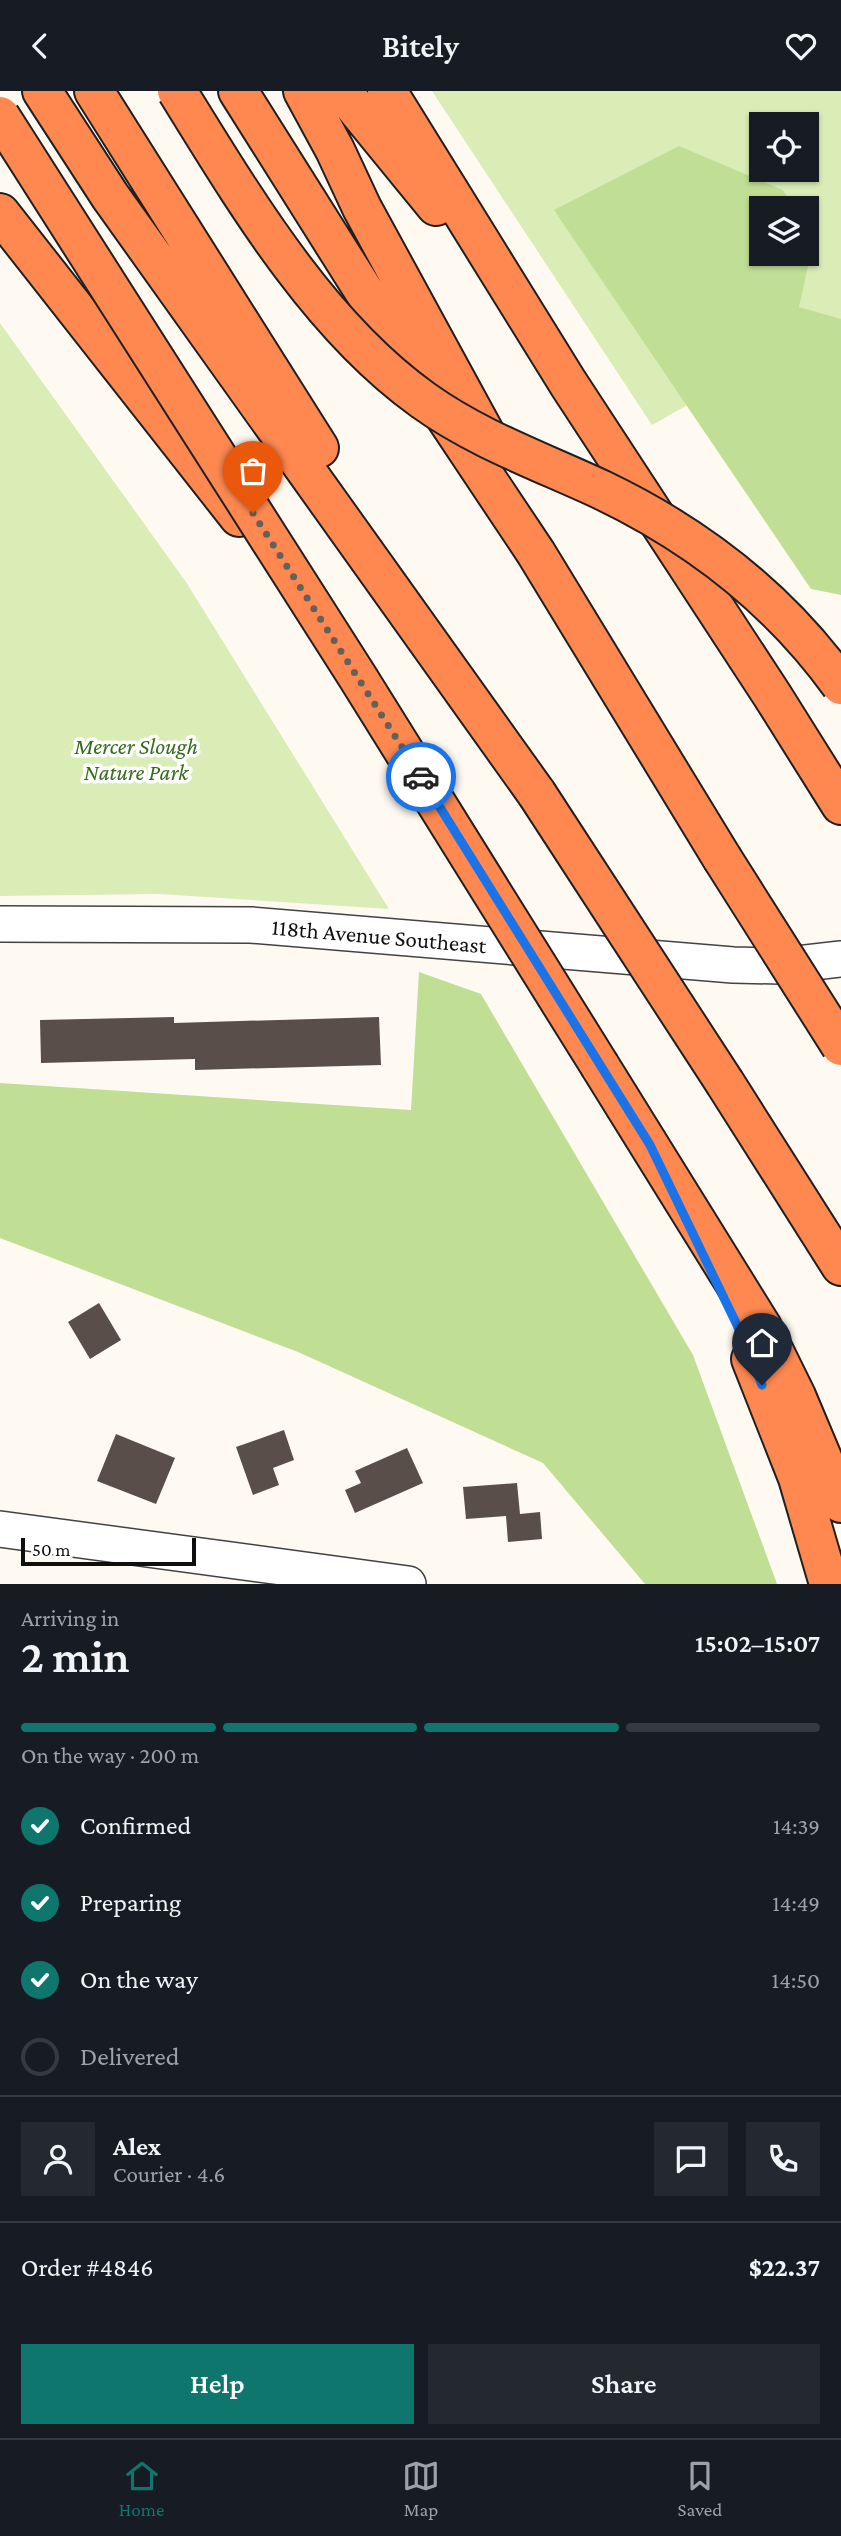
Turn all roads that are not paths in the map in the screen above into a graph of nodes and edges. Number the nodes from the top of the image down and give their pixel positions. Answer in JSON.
{"nodes":[{"id":1,"x":42,"y":91,"type":"edge"},
{"id":2,"x":94,"y":91,"type":"edge"},
{"id":3,"x":177,"y":91,"type":"edge"},
{"id":4,"x":238,"y":91,"type":"edge"},
{"id":5,"x":303,"y":91,"type":"edge"},
{"id":6,"x":342,"y":91,"type":"edge"},
{"id":7,"x":387,"y":91,"type":"edge"},
{"id":8,"x":0,"y":116,"type":"edge"},
{"id":9,"x":0,"y":213,"type":"edge"},
{"id":10,"x":524,"y":313,"type":"junction"},
{"id":11,"x":536,"y":552,"type":"junction"},
{"id":12,"x":357,"y":676,"type":"junction"},
{"id":13,"x":841,"y":685,"type":"edge"},
{"id":14,"x":537,"y":794,"type":"junction"},
{"id":15,"x":841,"y":805,"type":"edge"},
{"id":16,"x":0,"y":924,"type":"edge"},
{"id":17,"x":841,"y":958,"type":"edge"},
{"id":18,"x":841,"y":1046,"type":"edge"},
{"id":19,"x":650,"y":1145,"type":"junction"},
{"id":20,"x":810,"y":1217,"type":"junction"},
{"id":21,"x":841,"y":1266,"type":"edge"},
{"id":22,"x":841,"y":1275,"type":"edge"},
{"id":23,"x":841,"y":1503,"type":"edge"},
{"id":24,"x":0,"y":1529,"type":"edge"},
{"id":25,"x":408,"y":1584,"type":"edge"},
{"id":26,"x":829,"y":1584,"type":"edge"}],
"edges":[{"from":1,"to":14,"type":"highway"},
{"from":2,"to":14,"type":"highway"},
{"from":3,"to":13,"type":"highway","bridge":true},
{"from":4,"to":11,"type":"highway","bridge":true},
{"from":5,"to":11,"type":"highway","bridge":true},
{"from":6,"to":10,"type":"highway"},
{"from":7,"to":10,"type":"highway"},
{"from":8,"to":12,"type":"highway","bridge":true},
{"from":9,"to":12,"type":"highway","bridge":true},
{"from":10,"to":15,"type":"highway","bridge":true},
{"from":11,"to":18,"type":"highway","bridge":true},
{"from":12,"to":19,"type":"highway","bridge":true},
{"from":14,"to":20,"type":"highway","bridge":true},
{"from":16,"to":17,"type":"street","name":"118th Avenue Southeast"},
{"from":19,"to":23,"type":"highway"},
{"from":19,"to":26,"type":"highway"},
{"from":20,"to":21,"type":"highway"},
{"from":20,"to":22,"type":"highway"},
{"from":24,"to":25,"type":"street"}]}
